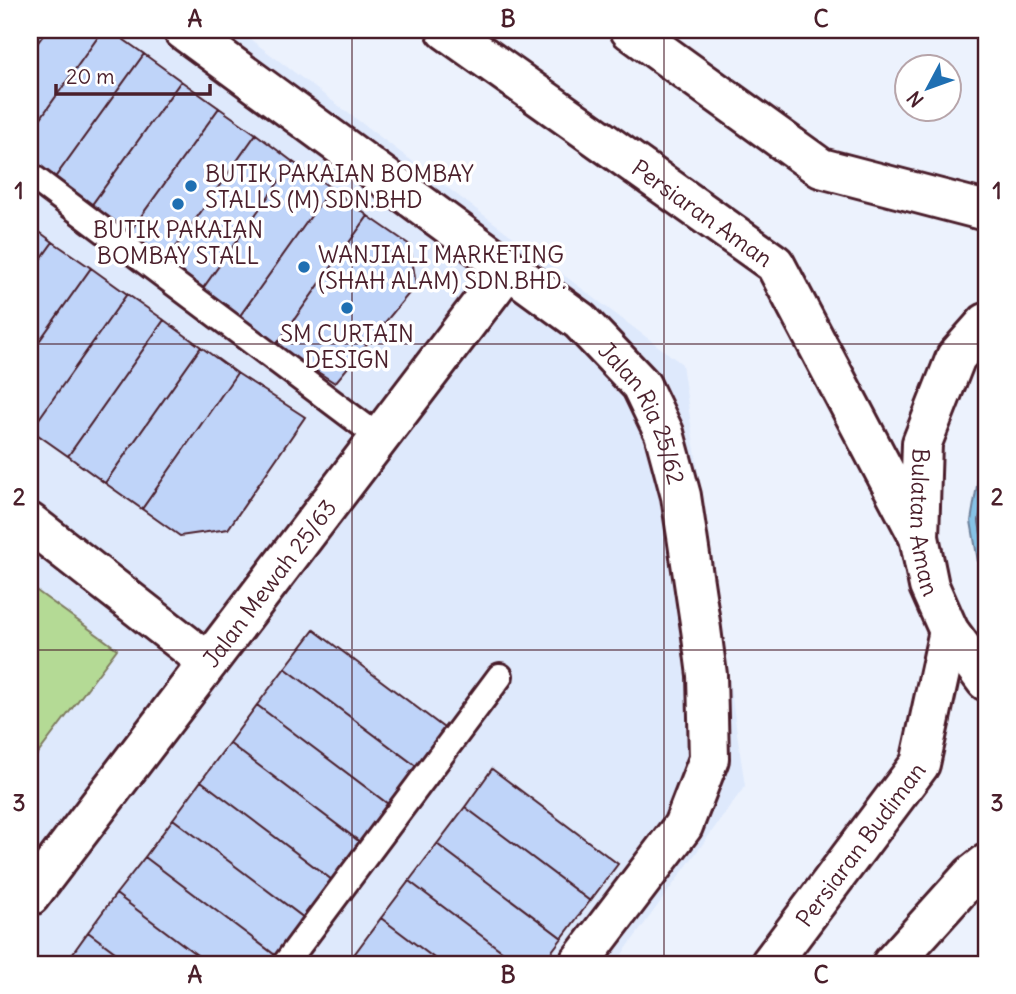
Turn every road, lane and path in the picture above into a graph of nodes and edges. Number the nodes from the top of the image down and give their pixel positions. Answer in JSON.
{"nodes":[{"id":1,"x":183,"y":30,"type":"edge"},
{"id":2,"x":446,"y":30,"type":"edge"},
{"id":3,"x":630,"y":30,"type":"edge"},
{"id":4,"x":30,"y":176,"type":"edge"},
{"id":5,"x":986,"y":211,"type":"edge"},
{"id":6,"x":508,"y":268,"type":"junction"},
{"id":7,"x":986,"y":323,"type":"edge"},
{"id":8,"x":380,"y":438,"type":"junction"},
{"id":9,"x":30,"y":523,"type":"edge"},
{"id":10,"x":919,"y":537,"type":"junction"},
{"id":11,"x":949,"y":631,"type":"junction"},
{"id":12,"x":208,"y":662,"type":"junction"},
{"id":13,"x":500,"y":676,"type":"dead end"},
{"id":14,"x":986,"y":681,"type":"edge"},
{"id":15,"x":986,"y":864,"type":"edge"},
{"id":16,"x":30,"y":896,"type":"edge"},
{"id":17,"x":285,"y":964,"type":"edge"},
{"id":18,"x":578,"y":964,"type":"edge"},
{"id":19,"x":769,"y":964,"type":"edge"},
{"id":20,"x":892,"y":964,"type":"edge"}],
"edges":[{"from":1,"to":6,"type":"street","name":"Jalan Ria 25/62"},
{"from":2,"to":10,"type":"street","name":"Persiaran Aman"},
{"from":3,"to":5,"type":"street"},
{"from":4,"to":8,"type":"lane"},
{"from":6,"to":8,"type":"street","name":"Jalan Mewah 25/63"},
{"from":6,"to":18,"type":"street","name":"Jalan Ria 25/62"},
{"from":7,"to":10,"type":"street","name":"Bulatan Aman"},
{"from":8,"to":12,"type":"street","name":"Jalan Mewah 25/63"},
{"from":9,"to":12,"type":"street"},
{"from":10,"to":11,"type":"street","name":"Bulatan Aman"},
{"from":11,"to":14,"type":"street","name":"Bulatan Aman"},
{"from":11,"to":19,"type":"street","name":"Persiaran Budiman"},
{"from":12,"to":16,"type":"street","name":"Jalan Mewah 25/63"},
{"from":13,"to":17,"type":"lane"},
{"from":15,"to":20,"type":"street"}]}
